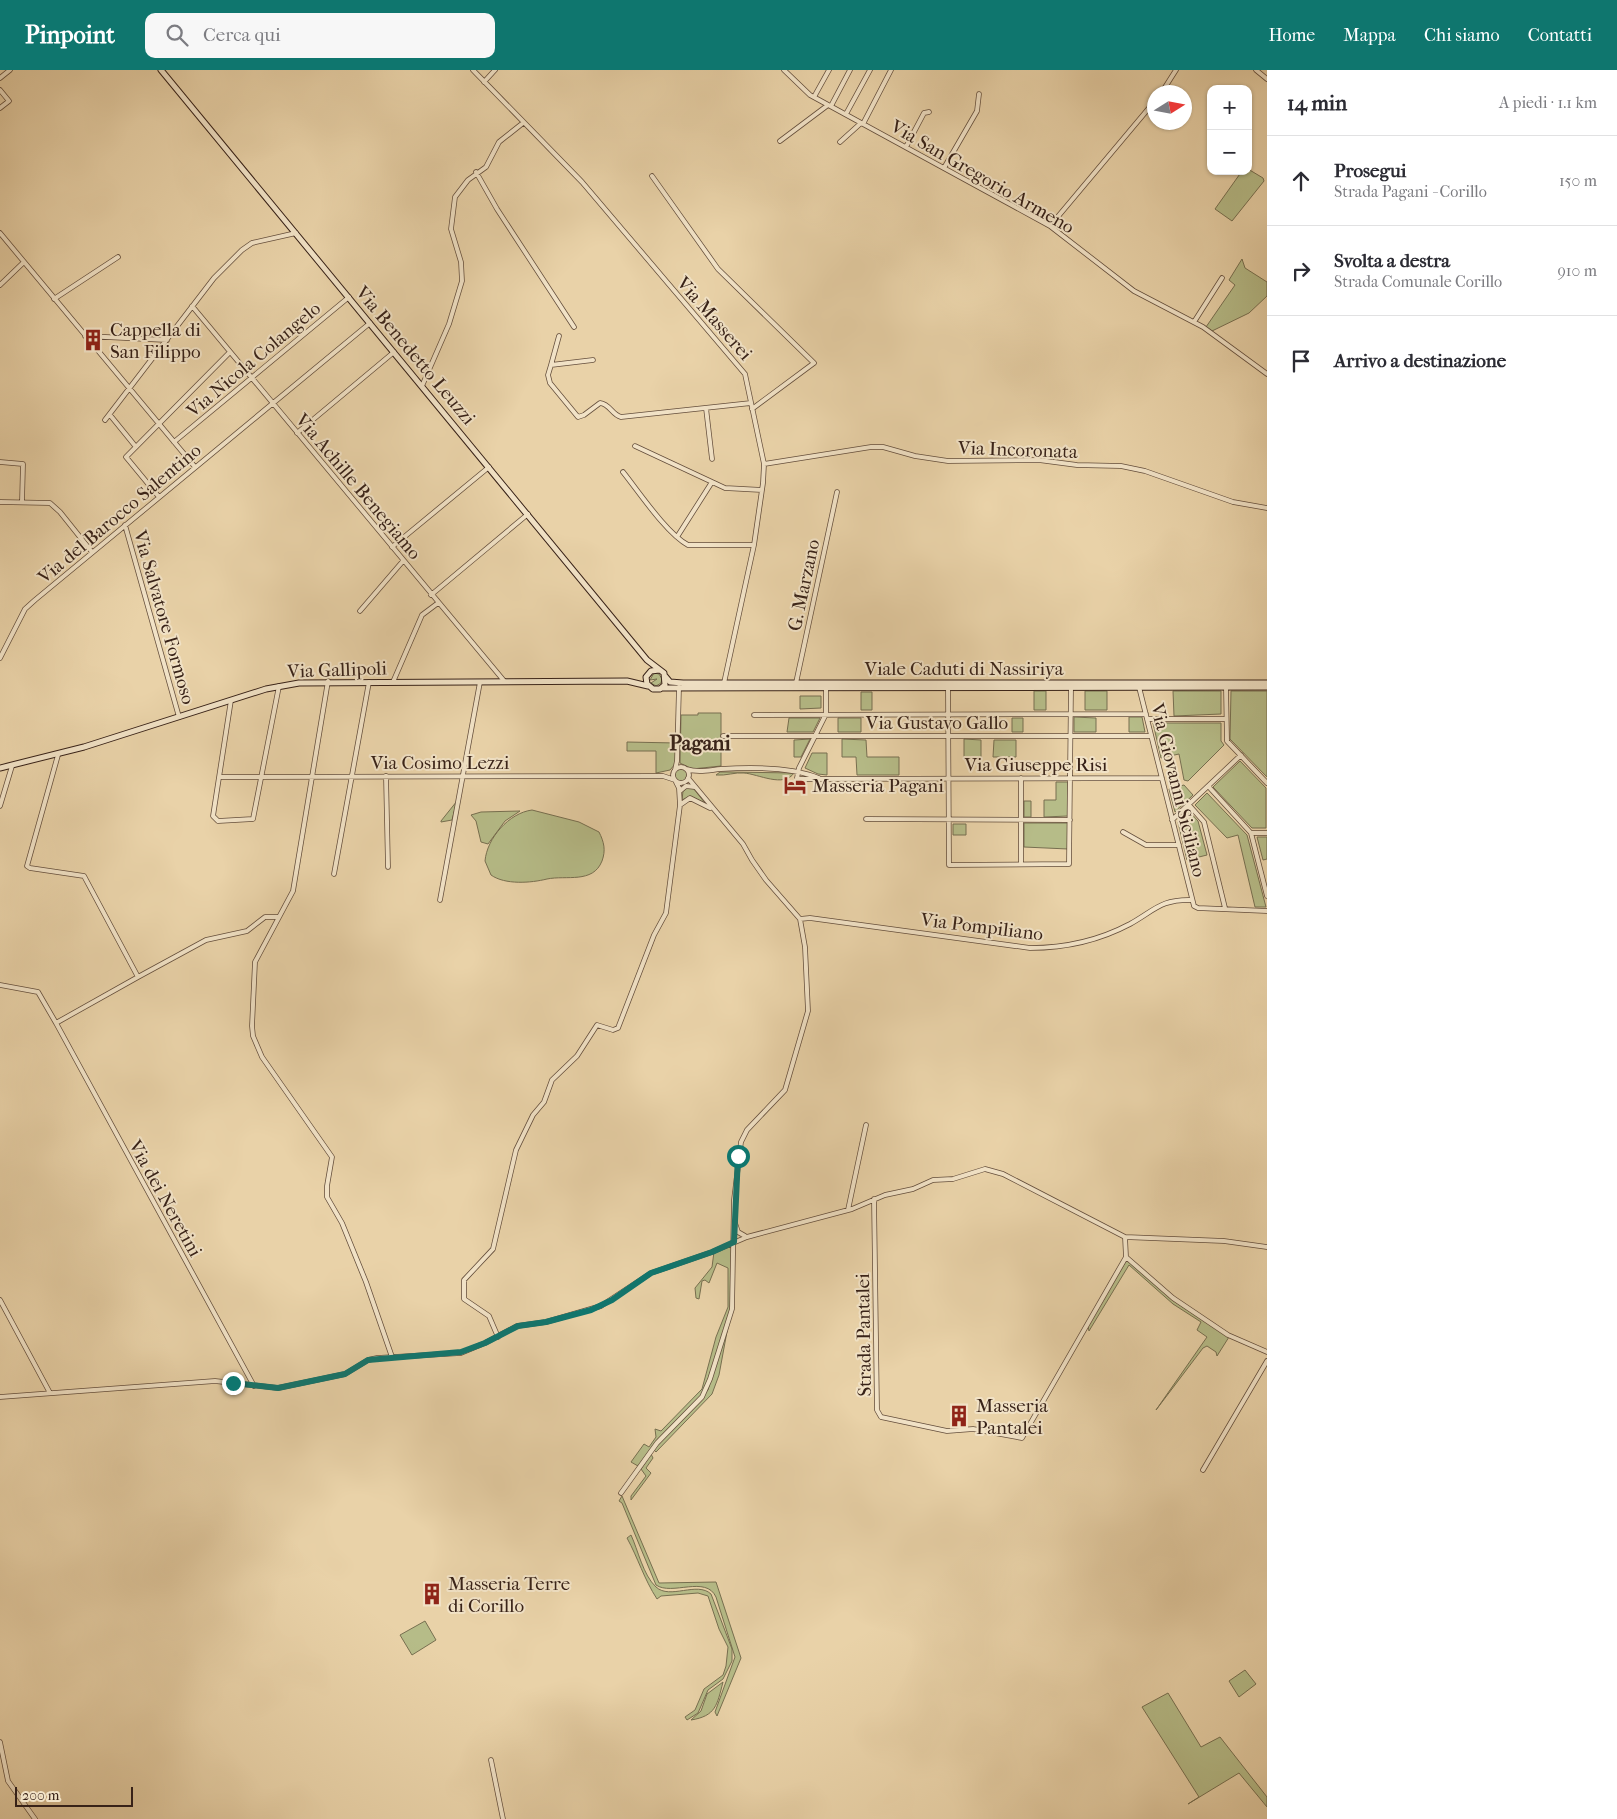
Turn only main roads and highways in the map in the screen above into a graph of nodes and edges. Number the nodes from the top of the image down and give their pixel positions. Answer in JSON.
{"nodes":[{"id":1,"x":162,"y":70,"type":"edge"},
{"id":2,"x":647,"y":660,"type":"junction"},
{"id":3,"x":659,"y":670,"type":"junction"},
{"id":4,"x":648,"y":674,"type":"junction"},
{"id":5,"x":665,"y":675,"type":"junction"},
{"id":6,"x":627,"y":681,"type":"junction"},
{"id":7,"x":1267,"y":683,"type":"edge"},
{"id":8,"x":648,"y":686,"type":"junction"},
{"id":9,"x":1267,"y":687,"type":"edge"},
{"id":10,"x":662,"y":688,"type":"junction"},
{"id":11,"x":0,"y":768,"type":"edge"}],
"edges":[{"from":1,"to":2,"type":"main road","name":"Via Benedetto Leuzzi"},
{"from":2,"to":3,"type":"main road","name":"Via Benedetto Leuzzi"},
{"from":2,"to":4,"type":"main road","name":"Via Benedetto Leuzzi"},
{"from":3,"to":4,"type":"main road","name":"Via Gallipoli"},
{"from":3,"to":5,"type":"main road"},
{"from":4,"to":6,"type":"main road","name":"Via Gallipoli"},
{"from":4,"to":8,"type":"main road"},
{"from":5,"to":7,"type":"main road","name":"Viale Caduti di Nassiriya"},
{"from":5,"to":10,"type":"main road"},
{"from":6,"to":8,"type":"main road","name":"Via Gallipoli"},
{"from":6,"to":11,"type":"main road","name":"Via Gallipoli"},
{"from":8,"to":10,"type":"main road","name":"Via Gallipoli"},
{"from":9,"to":10,"type":"main road","name":"Viale Caduti di Nassiriya"}]}
